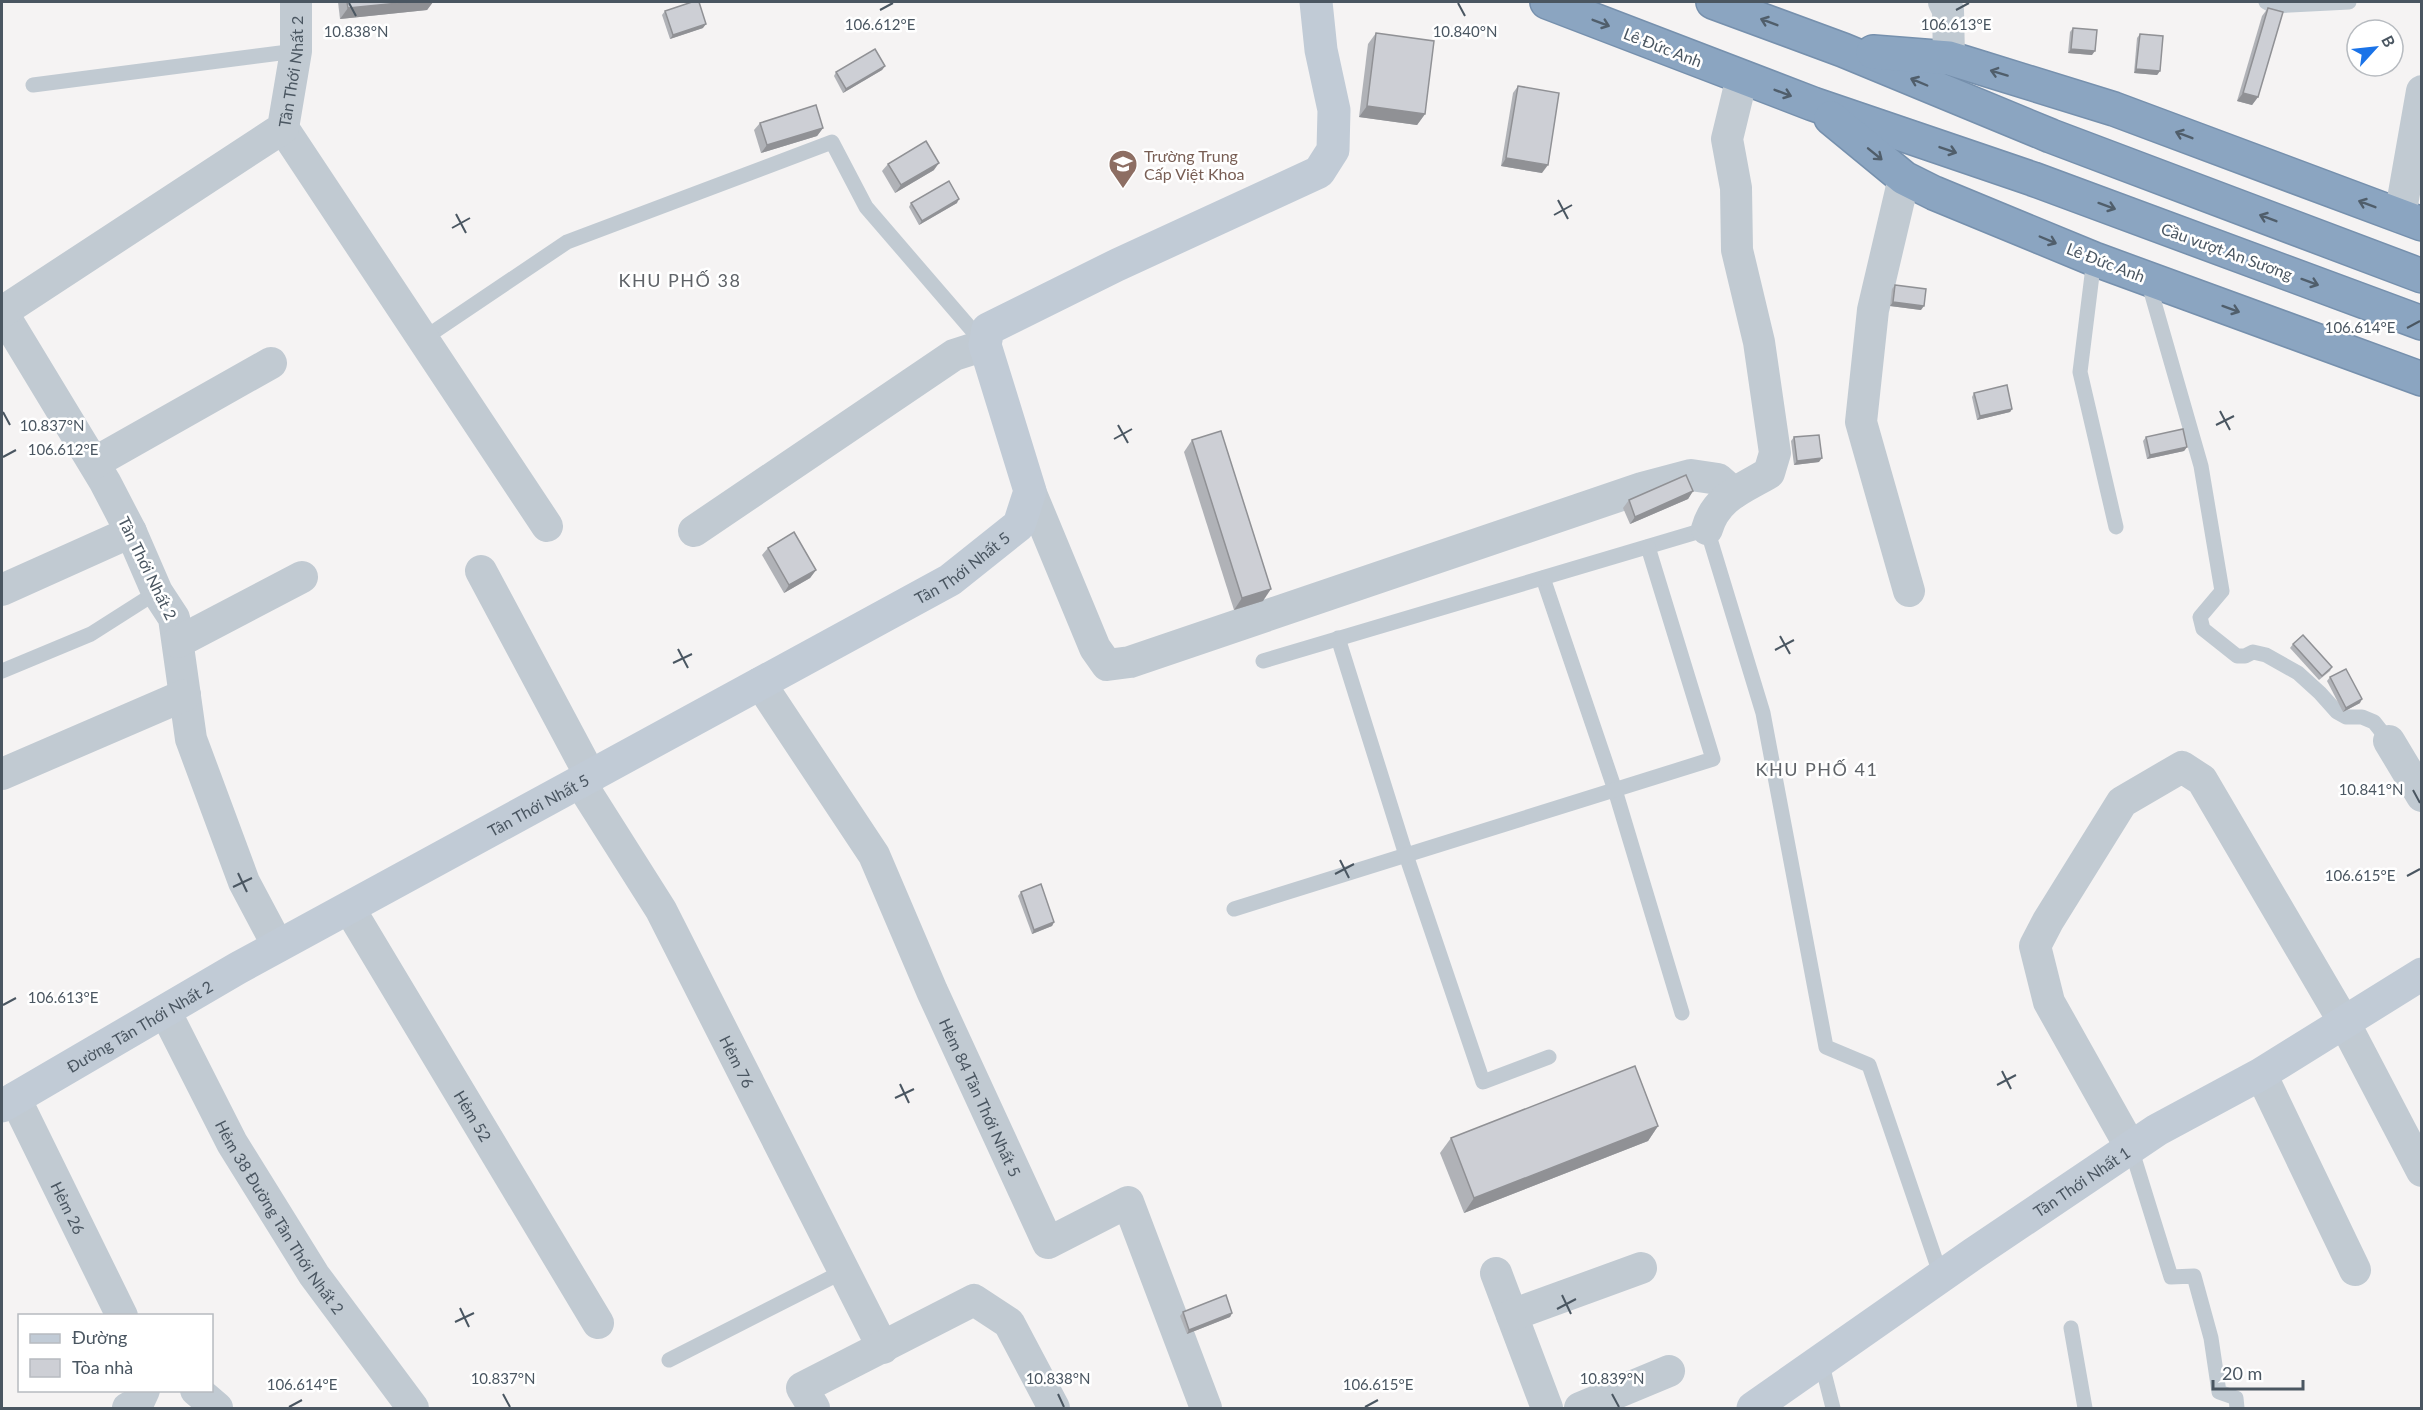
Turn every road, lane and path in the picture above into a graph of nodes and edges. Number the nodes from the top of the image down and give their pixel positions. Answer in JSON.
{"nodes":[{"id":1,"x":296,"y":2,"type":"edge"},
{"id":2,"x":1316,"y":2,"type":"edge"},
{"id":3,"x":1547,"y":2,"type":"edge"},
{"id":4,"x":1713,"y":2,"type":"edge"},
{"id":5,"x":2266,"y":2,"type":"edge"},
{"id":6,"x":2349,"y":2,"type":"edge"},
{"id":7,"x":1952,"y":4,"type":"edge"},
{"id":8,"x":1843,"y":50,"type":"junction"},
{"id":9,"x":296,"y":51,"type":"junction"},
{"id":10,"x":1949,"y":58,"type":"junction"},
{"id":11,"x":1742,"y":77,"type":"junction"},
{"id":12,"x":33,"y":85,"type":"dead end"},
{"id":13,"x":2421,"y":91,"type":"edge"},
{"id":14,"x":1813,"y":104,"type":"junction"},
{"id":15,"x":283,"y":128,"type":"junction"},
{"id":16,"x":1904,"y":178,"type":"junction"},
{"id":17,"x":2033,"y":179,"type":"joint"},
{"id":18,"x":2411,"y":220,"type":"edge"},
{"id":19,"x":2094,"y":259,"type":"junction"},
{"id":20,"x":2421,"y":276,"type":"edge"},
{"id":21,"x":2147,"y":278,"type":"junction"},
{"id":22,"x":2,"y":312,"type":"edge"},
{"id":23,"x":2421,"y":323,"type":"edge"},
{"id":24,"x":423,"y":339,"type":"junction"},
{"id":25,"x":984,"y":345,"type":"junction"},
{"id":26,"x":271,"y":363,"type":"dead end"},
{"id":27,"x":2421,"y":379,"type":"edge"},
{"id":28,"x":94,"y":463,"type":"junction"},
{"id":29,"x":1030,"y":491,"type":"junction"},
{"id":30,"x":1734,"y":493,"type":"junction"},
{"id":31,"x":547,"y":526,"type":"dead end"},
{"id":32,"x":2116,"y":527,"type":"dead end"},
{"id":33,"x":1707,"y":529,"type":"junction"},
{"id":34,"x":694,"y":531,"type":"dead end"},
{"id":35,"x":130,"y":532,"type":"junction"},
{"id":36,"x":1648,"y":547,"type":"junction"},
{"id":37,"x":481,"y":571,"type":"dead end"},
{"id":38,"x":302,"y":577,"type":"dead end"},
{"id":39,"x":1543,"y":578,"type":"junction"},
{"id":40,"x":2,"y":590,"type":"edge"},
{"id":41,"x":1908,"y":591,"type":"dead end"},
{"id":42,"x":157,"y":592,"type":"junction"},
{"id":43,"x":1338,"y":639,"type":"junction"},
{"id":44,"x":178,"y":642,"type":"junction"},
{"id":45,"x":1263,"y":661,"type":"dead end"},
{"id":46,"x":2,"y":671,"type":"edge"},
{"id":47,"x":760,"y":683,"type":"junction"},
{"id":48,"x":185,"y":695,"type":"junction"},
{"id":49,"x":2389,"y":741,"type":"joint"},
{"id":50,"x":2,"y":774,"type":"edge"},
{"id":51,"x":585,"y":780,"type":"junction"},
{"id":52,"x":1615,"y":790,"type":"junction"},
{"id":53,"x":2421,"y":796,"type":"edge"},
{"id":54,"x":1406,"y":855,"type":"junction"},
{"id":55,"x":349,"y":908,"type":"junction"},
{"id":56,"x":1234,"y":909,"type":"dead end"},
{"id":57,"x":278,"y":946,"type":"junction"},
{"id":58,"x":2421,"y":974,"type":"edge"},
{"id":59,"x":165,"y":1011,"type":"junction"},
{"id":60,"x":1682,"y":1013,"type":"dead end"},
{"id":61,"x":2344,"y":1022,"type":"junction"},
{"id":62,"x":1549,"y":1057,"type":"dead end"},
{"id":63,"x":2261,"y":1074,"type":"junction"},
{"id":64,"x":8,"y":1102,"type":"edge"},
{"id":65,"x":2131,"y":1148,"type":"junction"},
{"id":66,"x":2421,"y":1171,"type":"edge"},
{"id":67,"x":1641,"y":1268,"type":"dead end"},
{"id":68,"x":2355,"y":1270,"type":"dead end"},
{"id":69,"x":844,"y":1271,"type":"junction"},
{"id":70,"x":1496,"y":1273,"type":"dead end"},
{"id":71,"x":1941,"y":1276,"type":"junction"},
{"id":72,"x":121,"y":1314,"type":"edge"},
{"id":73,"x":1512,"y":1315,"type":"junction"},
{"id":74,"x":598,"y":1323,"type":"dead end"},
{"id":75,"x":2071,"y":1328,"type":"dead end"},
{"id":76,"x":883,"y":1348,"type":"junction"},
{"id":77,"x":669,"y":1360,"type":"dead end"},
{"id":78,"x":1821,"y":1361,"type":"junction"},
{"id":79,"x":1670,"y":1371,"type":"dead end"},
{"id":80,"x":143,"y":1392,"type":"edge"},
{"id":81,"x":198,"y":1392,"type":"edge"},
{"id":82,"x":128,"y":1408,"type":"edge"},
{"id":83,"x":217,"y":1408,"type":"edge"},
{"id":84,"x":413,"y":1408,"type":"edge"},
{"id":85,"x":814,"y":1408,"type":"edge"},
{"id":86,"x":1054,"y":1408,"type":"edge"},
{"id":87,"x":1206,"y":1408,"type":"edge"},
{"id":88,"x":1547,"y":1408,"type":"edge"},
{"id":89,"x":1580,"y":1408,"type":"edge"},
{"id":90,"x":1752,"y":1408,"type":"edge"},
{"id":91,"x":1833,"y":1408,"type":"edge"},
{"id":92,"x":2085,"y":1408,"type":"edge"},
{"id":93,"x":2238,"y":1408,"type":"edge"}],
"edges":[{"from":1,"to":9,"type":"street","name":"Tân Thới Nhất 2"},
{"from":2,"to":25,"type":"street"},
{"from":3,"to":11,"type":"highway","name":"Lê Đức Anh","one_way":true},
{"from":8,"to":4,"type":"highway","one_way":true},
{"from":5,"to":6,"type":"lane"},
{"from":7,"to":10,"type":"street"},
{"from":8,"to":10,"type":"highway"},
{"from":20,"to":8,"type":"highway","one_way":true},
{"from":9,"to":12,"type":"lane"},
{"from":9,"to":15,"type":"street","name":"Tân Thới Nhất 2"},
{"from":18,"to":10,"type":"highway","one_way":true},
{"from":11,"to":14,"type":"highway","name":"Lê Đức Anh","one_way":true},
{"from":11,"to":30,"type":"street"},
{"from":13,"to":18,"type":"street"},
{"from":14,"to":16,"type":"highway","name":"Lê Đức Anh","one_way":true},
{"from":14,"to":17,"type":"highway","name":"Lê Đức Anh","one_way":true},
{"from":15,"to":22,"type":"street","name":"Tân Thới Nhất 2"},
{"from":15,"to":24,"type":"street"},
{"from":16,"to":19,"type":"highway","name":"Lê Đức Anh","one_way":true},
{"from":16,"to":41,"type":"street"},
{"from":17,"to":23,"type":"highway","name":"Cầu vượt An Sương","one_way":true},
{"from":19,"to":21,"type":"highway","name":"Lê Đức Anh"},
{"from":19,"to":32,"type":"lane"},
{"from":21,"to":27,"type":"highway","name":"Lê Đức Anh","one_way":true},
{"from":21,"to":49,"type":"lane"},
{"from":22,"to":28,"type":"street","name":"Tân Thới Nhất 2"},
{"from":24,"to":25,"type":"lane"},
{"from":24,"to":31,"type":"street"},
{"from":25,"to":29,"type":"street"},
{"from":25,"to":34,"type":"street"},
{"from":26,"to":28,"type":"street"},
{"from":28,"to":35,"type":"street","name":"Tân Thới Nhất 2"},
{"from":29,"to":30,"type":"street"},
{"from":29,"to":47,"type":"street","name":"Tân Thới Nhất 5"},
{"from":30,"to":33,"type":"street"},
{"from":33,"to":36,"type":"lane"},
{"from":33,"to":71,"type":"lane"},
{"from":35,"to":40,"type":"street"},
{"from":35,"to":42,"type":"street","name":"Tân Thới Nhất 2"},
{"from":36,"to":39,"type":"lane"},
{"from":36,"to":52,"type":"lane"},
{"from":37,"to":51,"type":"street","name":"Hẻm 76"},
{"from":38,"to":44,"type":"street"},
{"from":39,"to":43,"type":"lane"},
{"from":39,"to":52,"type":"lane"},
{"from":42,"to":44,"type":"street","name":"Tân Thới Nhất 2"},
{"from":42,"to":46,"type":"lane"},
{"from":43,"to":45,"type":"lane"},
{"from":43,"to":54,"type":"lane"},
{"from":44,"to":48,"type":"street","name":"Tân Thới Nhất 2"},
{"from":47,"to":51,"type":"street","name":"Tân Thới Nhất 5"},
{"from":47,"to":87,"type":"street","name":"Hẻm 84 Tân Thới Nhất 5"},
{"from":48,"to":50,"type":"street"},
{"from":48,"to":57,"type":"street","name":"Tân Thới Nhất 2"},
{"from":49,"to":53,"type":"street"},
{"from":51,"to":55,"type":"street","name":"Tân Thới Nhất 5"},
{"from":51,"to":69,"type":"street","name":"Hẻm 76"},
{"from":52,"to":54,"type":"lane"},
{"from":52,"to":60,"type":"lane"},
{"from":54,"to":56,"type":"lane"},
{"from":54,"to":62,"type":"lane"},
{"from":55,"to":57,"type":"street","name":"Tân Thới Nhất 5"},
{"from":55,"to":74,"type":"street","name":"Hẻm 52"},
{"from":57,"to":59,"type":"street","name":"Đường Tân Thới Nhất 2"},
{"from":58,"to":61,"type":"street","name":"Tân Thới Nhất 1"},
{"from":59,"to":64,"type":"street","name":"Đường Tân Thới Nhất 2"},
{"from":59,"to":84,"type":"street","name":"Hẻm 38 Đường Tân Thới Nhất 2"},
{"from":61,"to":63,"type":"street","name":"Tân Thới Nhất 1"},
{"from":61,"to":65,"type":"street"},
{"from":61,"to":66,"type":"street"},
{"from":63,"to":65,"type":"street","name":"Tân Thới Nhất 1"},
{"from":63,"to":68,"type":"street"},
{"from":64,"to":72,"type":"street","name":"Hẻm 26"},
{"from":65,"to":71,"type":"street","name":"Tân Thới Nhất 1"},
{"from":65,"to":93,"type":"lane"},
{"from":67,"to":73,"type":"street"},
{"from":69,"to":76,"type":"street","name":"Hẻm 76"},
{"from":69,"to":77,"type":"lane"},
{"from":70,"to":73,"type":"street"},
{"from":71,"to":78,"type":"street","name":"Tân Thới Nhất 1"},
{"from":73,"to":88,"type":"street"},
{"from":75,"to":92,"type":"lane"},
{"from":76,"to":85,"type":"street"},
{"from":76,"to":86,"type":"street"},
{"from":78,"to":90,"type":"street","name":"Tân Thới Nhất 1"},
{"from":78,"to":91,"type":"lane"},
{"from":79,"to":89,"type":"street"},
{"from":80,"to":82,"type":"street"},
{"from":81,"to":83,"type":"street"}]}
